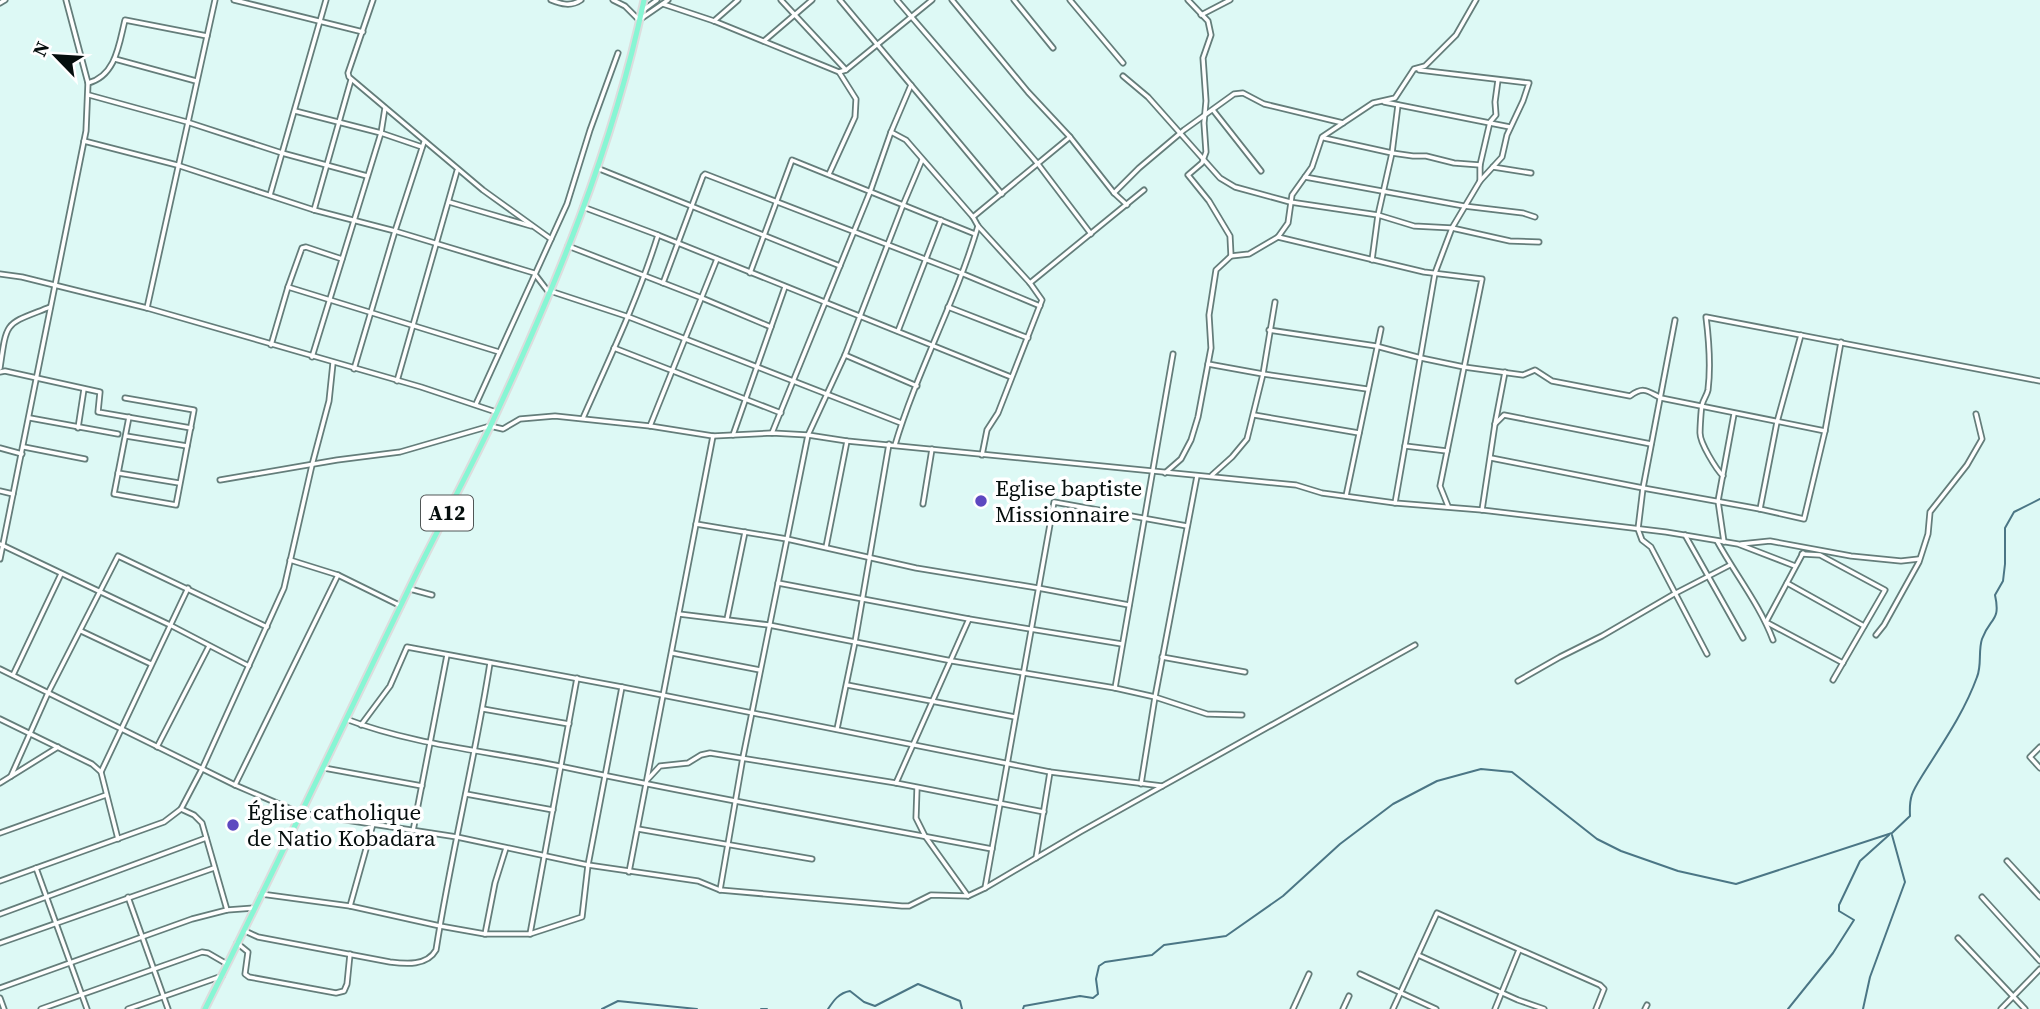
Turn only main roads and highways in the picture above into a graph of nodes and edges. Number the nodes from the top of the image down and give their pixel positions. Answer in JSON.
{"nodes":[{"id":1,"x":643,"y":0,"type":"edge"},
{"id":2,"x":205,"y":1009,"type":"edge"}],
"edges":[{"from":1,"to":2,"type":"main road","number":"A12"}]}
